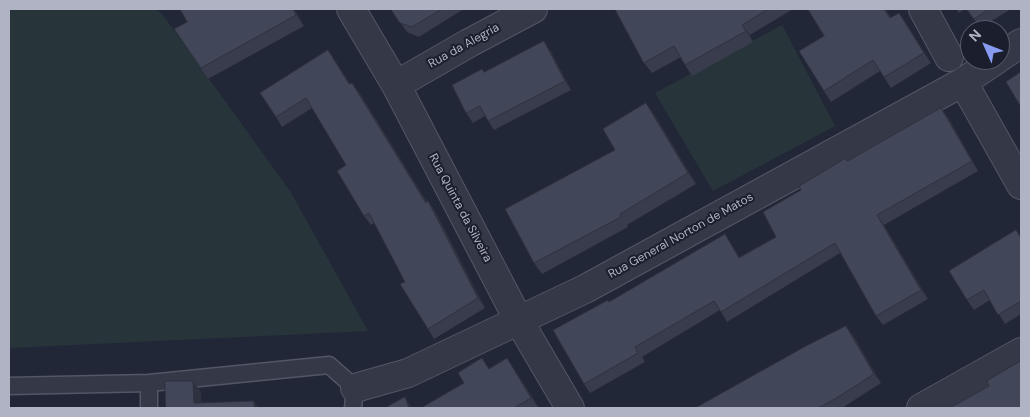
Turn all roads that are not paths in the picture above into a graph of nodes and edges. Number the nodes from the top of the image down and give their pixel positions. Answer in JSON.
{"nodes":[{"id":1,"x":350,"y":9,"type":"edge"},
{"id":2,"x":533,"y":9,"type":"edge"},
{"id":3,"x":923,"y":9,"type":"edge"},
{"id":4,"x":1021,"y":43,"type":"edge"},
{"id":5,"x":1010,"y":51,"type":"edge"},
{"id":6,"x":949,"y":57,"type":"dead end"},
{"id":7,"x":981,"y":70,"type":"edge"},
{"id":8,"x":963,"y":82,"type":"junction"},
{"id":9,"x":396,"y":85,"type":"junction"},
{"id":10,"x":1021,"y":185,"type":"edge"},
{"id":11,"x":519,"y":321,"type":"junction"},
{"id":12,"x":1021,"y":352,"type":"edge"},
{"id":13,"x":148,"y":383,"type":"junction"},
{"id":14,"x":9,"y":386,"type":"edge"},
{"id":15,"x":354,"y":398,"type":"edge"},
{"id":16,"x":149,"y":408,"type":"edge"},
{"id":17,"x":570,"y":408,"type":"edge"},
{"id":18,"x":921,"y":408,"type":"edge"}],
"edges":[{"from":1,"to":9,"type":"street","name":"Rua Quinta da Silveira"},
{"from":2,"to":9,"type":"street","name":"Rua da Alegria"},
{"from":3,"to":6,"type":"street"},
{"from":4,"to":5,"type":"street"},
{"from":7,"to":8,"type":"street","name":"Rua General Norton de Matos"},
{"from":8,"to":10,"type":"street"},
{"from":8,"to":11,"type":"street","name":"Rua General Norton de Matos"},
{"from":9,"to":11,"type":"street","name":"Rua Quinta da Silveira"},
{"from":11,"to":15,"type":"street","name":"Rua General Norton de Matos"},
{"from":11,"to":17,"type":"street","name":"Rua Quinta da Silveira"},
{"from":12,"to":18,"type":"street"},
{"from":13,"to":14,"type":"lane"},
{"from":13,"to":15,"type":"lane"},
{"from":13,"to":16,"type":"lane"}]}
